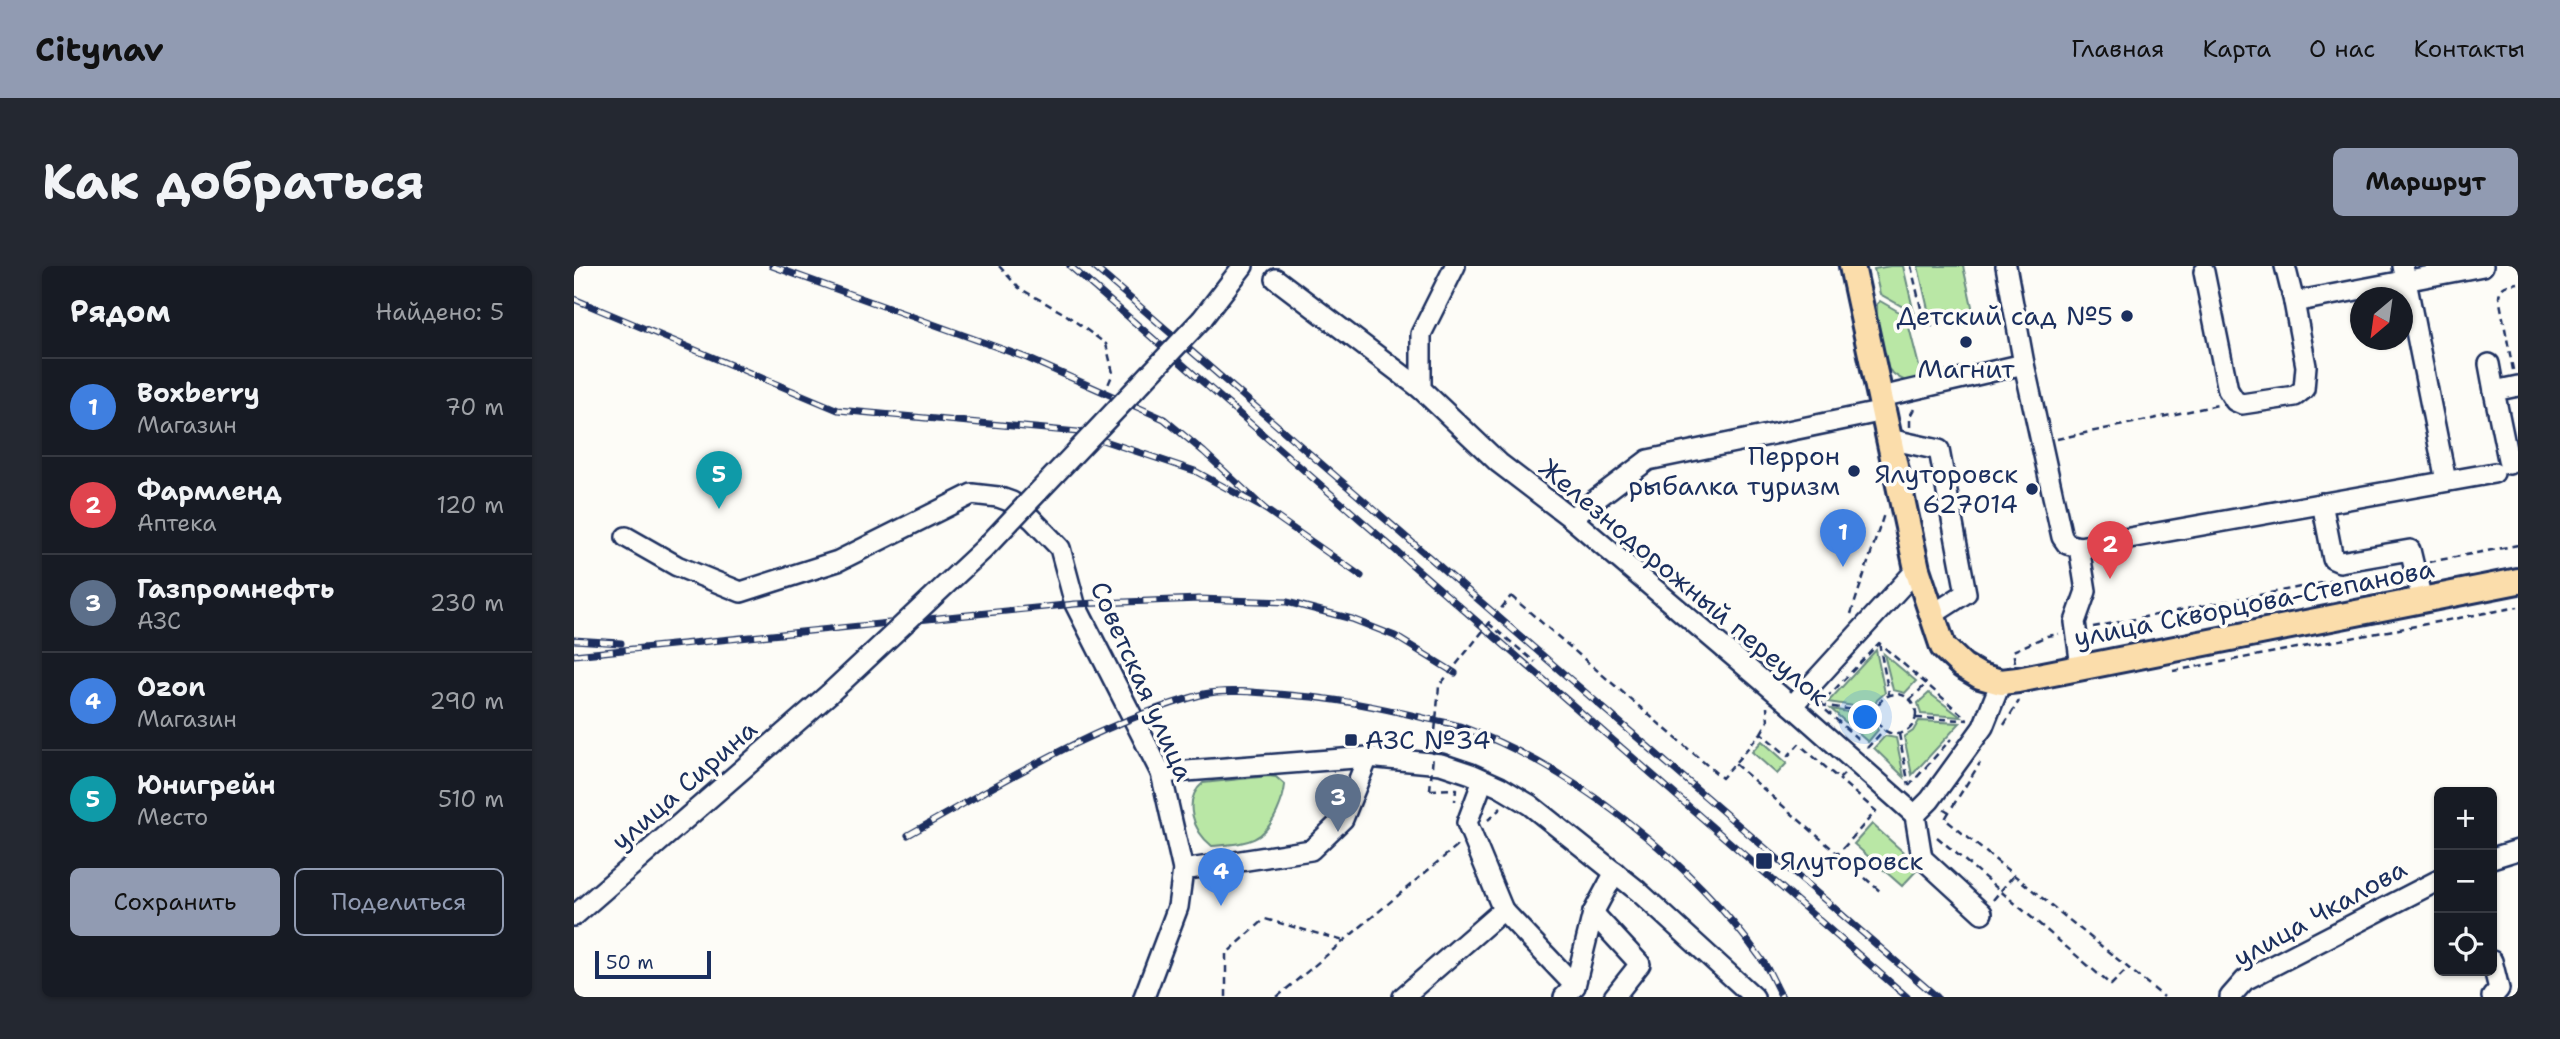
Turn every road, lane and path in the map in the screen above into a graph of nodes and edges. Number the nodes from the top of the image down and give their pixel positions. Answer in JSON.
{"nodes":[{"id":1,"x":999,"y":266,"type":"edge"},
{"id":2,"x":1243,"y":266,"type":"edge"},
{"id":3,"x":1455,"y":266,"type":"edge"},
{"id":4,"x":1852,"y":266,"type":"edge"},
{"id":5,"x":1911,"y":266,"type":"edge"},
{"id":6,"x":2006,"y":266,"type":"edge"},
{"id":7,"x":2285,"y":266,"type":"edge"},
{"id":8,"x":2483,"y":266,"type":"edge"},
{"id":9,"x":2204,"y":272,"type":"dead end"},
{"id":10,"x":2404,"y":273,"type":"edge"},
{"id":11,"x":1276,"y":279,"type":"dead end"},
{"id":12,"x":2518,"y":282,"type":"edge"},
{"id":13,"x":2294,"y":302,"type":"junction"},
{"id":14,"x":1934,"y":327,"type":"dead end"},
{"id":15,"x":2024,"y":364,"type":"junction"},
{"id":16,"x":2489,"y":364,"type":"dead end"},
{"id":17,"x":2517,"y":386,"type":"edge"},
{"id":18,"x":1421,"y":389,"type":"junction"},
{"id":19,"x":2494,"y":391,"type":"junction"},
{"id":20,"x":2235,"y":401,"type":"junction"},
{"id":21,"x":1100,"y":403,"type":"dead end"},
{"id":22,"x":1882,"y":404,"type":"junction"},
{"id":23,"x":1916,"y":405,"type":"dead end"},
{"id":24,"x":1901,"y":442,"type":"junction"},
{"id":25,"x":2041,"y":443,"type":"junction"},
{"id":26,"x":2446,"y":481,"type":"junction"},
{"id":27,"x":2322,"y":503,"type":"junction"},
{"id":28,"x":1886,"y":508,"type":"dead end"},
{"id":29,"x":1571,"y":518,"type":"junction"},
{"id":30,"x":626,"y":537,"type":"dead end"},
{"id":31,"x":2518,"y":545,"type":"edge"},
{"id":32,"x":2079,"y":547,"type":"junction"},
{"id":33,"x":2414,"y":565,"type":"junction"},
{"id":34,"x":1917,"y":569,"type":"junction"},
{"id":35,"x":2346,"y":578,"type":"dead end"},
{"id":36,"x":2518,"y":581,"type":"edge"},
{"id":37,"x":2421,"y":600,"type":"junction"},
{"id":38,"x":2518,"y":607,"type":"edge"},
{"id":39,"x":1933,"y":615,"type":"junction"},
{"id":40,"x":1849,"y":620,"type":"dead end"},
{"id":41,"x":1488,"y":624,"type":"junction"},
{"id":42,"x":2075,"y":631,"type":"junction"},
{"id":43,"x":1879,"y":642,"type":"junction"},
{"id":44,"x":1535,"y":662,"type":"dead end"},
{"id":45,"x":2081,"y":667,"type":"junction"},
{"id":46,"x":2168,"y":672,"type":"dead end"},
{"id":47,"x":2009,"y":681,"type":"junction"},
{"id":48,"x":1926,"y":684,"type":"junction"},
{"id":49,"x":1773,"y":690,"type":"junction"},
{"id":50,"x":1889,"y":695,"type":"junction"},
{"id":51,"x":1910,"y":701,"type":"junction"},
{"id":52,"x":1820,"y":705,"type":"junction"},
{"id":53,"x":1792,"y":706,"type":"junction"},
{"id":54,"x":1876,"y":713,"type":"junction"},
{"id":55,"x":1916,"y":718,"type":"junction"},
{"id":56,"x":1968,"y":720,"type":"junction"},
{"id":57,"x":1960,"y":729,"type":"dead end"},
{"id":58,"x":1884,"y":730,"type":"junction"},
{"id":59,"x":1761,"y":733,"type":"junction"},
{"id":60,"x":1999,"y":733,"type":"dead end"},
{"id":61,"x":1899,"y":734,"type":"junction"},
{"id":62,"x":1858,"y":739,"type":"dead end"},
{"id":63,"x":1951,"y":739,"type":"dead end"},
{"id":64,"x":1984,"y":756,"type":"dead end"},
{"id":65,"x":1368,"y":757,"type":"junction"},
{"id":66,"x":1855,"y":761,"type":"junction"},
{"id":67,"x":1735,"y":764,"type":"junction"},
{"id":68,"x":1161,"y":773,"type":"junction"},
{"id":69,"x":1901,"y":778,"type":"dead end"},
{"id":70,"x":1839,"y":779,"type":"junction"},
{"id":71,"x":1483,"y":780,"type":"junction"},
{"id":72,"x":1909,"y":786,"type":"junction"},
{"id":73,"x":1930,"y":800,"type":"junction"},
{"id":74,"x":1455,"y":810,"type":"dead end"},
{"id":75,"x":1949,"y":812,"type":"junction"},
{"id":76,"x":1915,"y":815,"type":"junction"},
{"id":77,"x":1934,"y":835,"type":"dead end"},
{"id":78,"x":1461,"y":842,"type":"dead end"},
{"id":79,"x":2518,"y":850,"type":"edge"},
{"id":80,"x":1838,"y":854,"type":"junction"},
{"id":81,"x":2497,"y":856,"type":"edge"},
{"id":82,"x":1183,"y":870,"type":"junction"},
{"id":83,"x":1615,"y":872,"type":"junction"},
{"id":84,"x":2014,"y":875,"type":"junction"},
{"id":85,"x":2434,"y":883,"type":"edge"},
{"id":86,"x":2000,"y":892,"type":"junction"},
{"id":87,"x":1882,"y":893,"type":"dead end"},
{"id":88,"x":1503,"y":910,"type":"junction"},
{"id":89,"x":1593,"y":913,"type":"junction"},
{"id":90,"x":1982,"y":913,"type":"joint"},
{"id":91,"x":574,"y":916,"type":"edge"},
{"id":92,"x":1344,"y":941,"type":"junction"},
{"id":93,"x":2128,"y":968,"type":"junction"},
{"id":94,"x":2496,"y":976,"type":"edge"},
{"id":95,"x":1569,"y":991,"type":"edge"},
{"id":96,"x":1144,"y":997,"type":"edge"},
{"id":97,"x":1226,"y":997,"type":"edge"},
{"id":98,"x":1277,"y":997,"type":"edge"},
{"id":99,"x":1403,"y":997,"type":"edge"},
{"id":100,"x":1614,"y":997,"type":"edge"},
{"id":101,"x":1754,"y":997,"type":"edge"},
{"id":102,"x":2164,"y":997,"type":"edge"},
{"id":103,"x":2230,"y":997,"type":"edge"},
{"id":104,"x":2492,"y":997,"type":"edge"}],
"edges":[{"from":1,"to":21,"type":"path"},
{"from":2,"to":91,"type":"street","name":"улица Сирина","bridge":true},
{"from":3,"to":18,"type":"street"},
{"from":4,"to":22,"type":"main road"},
{"from":5,"to":14,"type":"path"},
{"from":6,"to":15,"type":"street"},
{"from":7,"to":13,"type":"street"},
{"from":8,"to":10,"type":"street"},
{"from":9,"to":20,"type":"street"},
{"from":10,"to":13,"type":"street"},
{"from":10,"to":26,"type":"street"},
{"from":11,"to":18,"type":"street","name":"Железнодорожный переулок"},
{"from":12,"to":17,"type":"path"},
{"from":13,"to":20,"type":"street"},
{"from":15,"to":22,"type":"street"},
{"from":15,"to":25,"type":"street"},
{"from":16,"to":19,"type":"street"},
{"from":17,"to":19,"type":"street"},
{"from":18,"to":29,"type":"street","name":"Железнодорожный переулок"},
{"from":19,"to":26,"type":"street"},
{"from":20,"to":25,"type":"path"},
{"from":22,"to":24,"type":"main road"},
{"from":22,"to":29,"type":"street"},
{"from":23,"to":24,"type":"path"},
{"from":24,"to":34,"type":"main road"},
{"from":24,"to":39,"type":"street"},
{"from":25,"to":32,"type":"street"},
{"from":26,"to":27,"type":"street"},
{"from":27,"to":32,"type":"street"},
{"from":27,"to":33,"type":"street"},
{"from":28,"to":40,"type":"path"},
{"from":29,"to":49,"type":"street","name":"Железнодорожный переулок"},
{"from":30,"to":68,"type":"street","name":"Советская улица"},
{"from":31,"to":33,"type":"path"},
{"from":32,"to":42,"type":"street"},
{"from":33,"to":37,"type":"street"},
{"from":34,"to":39,"type":"main road"},
{"from":34,"to":53,"type":"street"},
{"from":35,"to":42,"type":"path"},
{"from":36,"to":37,"type":"main road","name":"улица Скворцова-Степанова"},
{"from":37,"to":45,"type":"main road","name":"улица Скворцова-Степанова"},
{"from":38,"to":46,"type":"path"},
{"from":39,"to":47,"type":"main road"},
{"from":41,"to":44,"type":"path"},
{"from":41,"to":67,"type":"path","bridge":true},
{"from":41,"to":74,"type":"path","bridge":true},
{"from":42,"to":45,"type":"street"},
{"from":42,"to":47,"type":"path"},
{"from":43,"to":48,"type":"path"},
{"from":43,"to":50,"type":"path"},
{"from":43,"to":52,"type":"path"},
{"from":45,"to":47,"type":"main road","name":"улица Скворцова-Степанова"},
{"from":47,"to":60,"type":"path"},
{"from":47,"to":73,"type":"street"},
{"from":48,"to":51,"type":"path"},
{"from":48,"to":56,"type":"path"},
{"from":49,"to":53,"type":"street","name":"Железнодорожный переулок"},
{"from":49,"to":59,"type":"path"},
{"from":50,"to":51,"type":"path"},
{"from":50,"to":54,"type":"path"},
{"from":51,"to":55,"type":"path"},
{"from":52,"to":54,"type":"path"},
{"from":52,"to":62,"type":"path"},
{"from":53,"to":66,"type":"street","name":"Железнодорожный переулок"},
{"from":54,"to":58,"type":"path"},
{"from":55,"to":56,"type":"path"},
{"from":55,"to":61,"type":"path"},
{"from":56,"to":57,"type":"path"},
{"from":58,"to":61,"type":"path"},
{"from":58,"to":66,"type":"path"},
{"from":59,"to":67,"type":"path"},
{"from":59,"to":70,"type":"path"},
{"from":61,"to":72,"type":"path"},
{"from":63,"to":72,"type":"path"},
{"from":64,"to":75,"type":"path"},
{"from":65,"to":68,"type":"street"},
{"from":65,"to":71,"type":"street"},
{"from":65,"to":82,"type":"street"},
{"from":66,"to":70,"type":"path"},
{"from":66,"to":76,"type":"street","name":"Железнодорожный переулок"},
{"from":67,"to":80,"type":"path"},
{"from":68,"to":82,"type":"street","name":"Советская улица"},
{"from":69,"to":72,"type":"path"},
{"from":70,"to":80,"type":"path"},
{"from":71,"to":83,"type":"street"},
{"from":71,"to":88,"type":"street"},
{"from":73,"to":75,"type":"path"},
{"from":73,"to":76,"type":"street"},
{"from":75,"to":84,"type":"path"},
{"from":76,"to":90,"type":"street"},
{"from":77,"to":86,"type":"path"},
{"from":78,"to":92,"type":"path"},
{"from":79,"to":81,"type":"street"},
{"from":80,"to":87,"type":"path"},
{"from":82,"to":96,"type":"street","name":"Советская улица"},
{"from":83,"to":89,"type":"street"},
{"from":83,"to":101,"type":"street"},
{"from":84,"to":86,"type":"path"},
{"from":84,"to":93,"type":"path"},
{"from":85,"to":103,"type":"street","name":"улица Чкалова"},
{"from":86,"to":90,"type":"path"},
{"from":86,"to":93,"type":"path"},
{"from":88,"to":95,"type":"street"},
{"from":88,"to":99,"type":"street"},
{"from":89,"to":95,"type":"street"},
{"from":89,"to":100,"type":"street"},
{"from":92,"to":97,"type":"path"},
{"from":92,"to":98,"type":"path"},
{"from":93,"to":102,"type":"path"},
{"from":94,"to":104,"type":"street"}]}
